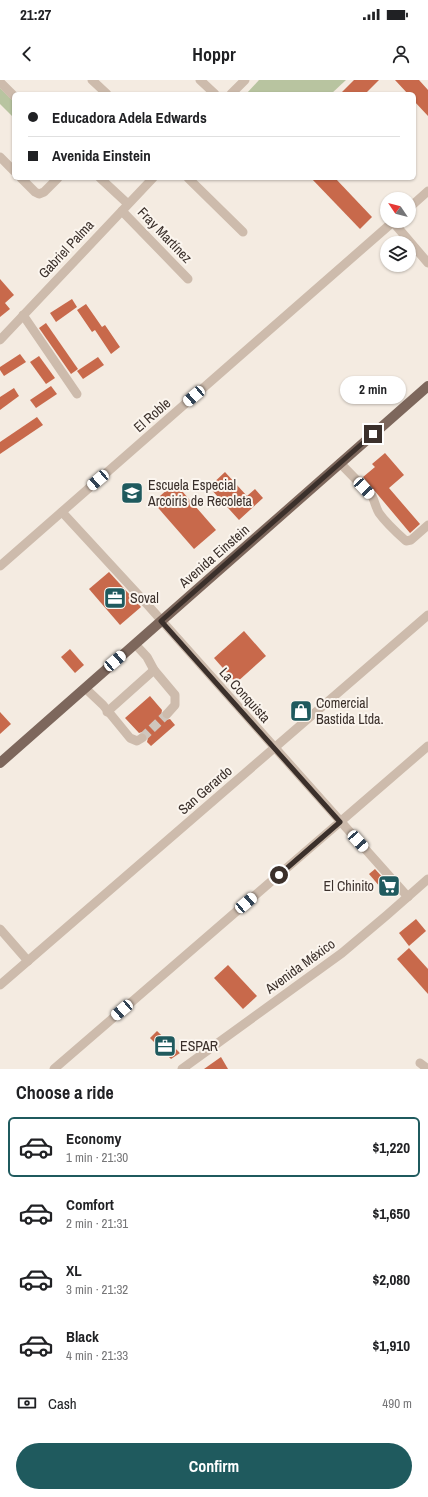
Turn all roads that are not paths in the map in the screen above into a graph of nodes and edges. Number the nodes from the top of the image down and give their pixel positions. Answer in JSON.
{"nodes":[{"id":1,"x":92,"y":80,"type":"edge"},
{"id":2,"x":200,"y":80,"type":"edge"},
{"id":3,"x":245,"y":80,"type":"edge"},
{"id":4,"x":0,"y":82,"type":"edge"},
{"id":5,"x":105,"y":92,"type":"edge"},
{"id":6,"x":213,"y":92,"type":"edge"},
{"id":7,"x":233,"y":92,"type":"edge"},
{"id":8,"x":12,"y":94,"type":"edge"},
{"id":9,"x":0,"y":157,"type":"edge"},
{"id":10,"x":12,"y":169,"type":"edge"},
{"id":11,"x":23,"y":180,"type":"edge"},
{"id":12,"x":56,"y":180,"type":"edge"},
{"id":13,"x":102,"y":180,"type":"edge"},
{"id":14,"x":151,"y":180,"type":"edge"},
{"id":15,"x":190,"y":180,"type":"edge"},
{"id":16,"x":428,"y":191,"type":"edge"},
{"id":17,"x":416,"y":202,"type":"edge"},
{"id":18,"x":125,"y":208,"type":"junction"},
{"id":19,"x":386,"y":228,"type":"edge"},
{"id":20,"x":398,"y":228,"type":"edge"},
{"id":21,"x":243,"y":232,"type":"dead end"},
{"id":22,"x":428,"y":263,"type":"edge"},
{"id":23,"x":188,"y":279,"type":"dead end"},
{"id":24,"x":23,"y":315,"type":"junction"},
{"id":25,"x":0,"y":340,"type":"edge"},
{"id":26,"x":428,"y":386,"type":"edge"},
{"id":27,"x":77,"y":394,"type":"dead end"},
{"id":28,"x":340,"y":463,"type":"junction"},
{"id":29,"x":62,"y":512,"type":"junction"},
{"id":30,"x":428,"y":525,"type":"edge"},
{"id":31,"x":0,"y":566,"type":"edge"},
{"id":32,"x":428,"y":615,"type":"edge"},
{"id":33,"x":161,"y":621,"type":"junction"},
{"id":34,"x":135,"y":644,"type":"junction"},
{"id":35,"x":154,"y":670,"type":"junction"},
{"id":36,"x":85,"y":688,"type":"junction"},
{"id":37,"x":107,"y":712,"type":"junction"},
{"id":38,"x":167,"y":714,"type":"tunnel mouth"},
{"id":39,"x":142,"y":738,"type":"dead end"},
{"id":40,"x":428,"y":746,"type":"edge"},
{"id":41,"x":274,"y":748,"type":"junction"},
{"id":42,"x":0,"y":763,"type":"edge"},
{"id":43,"x":340,"y":822,"type":"junction"},
{"id":44,"x":428,"y":879,"type":"edge"},
{"id":45,"x":408,"y":897,"type":"junction"},
{"id":46,"x":0,"y":929,"type":"edge"},
{"id":47,"x":28,"y":961,"type":"junction"},
{"id":48,"x":0,"y":985,"type":"edge"},
{"id":49,"x":420,"y":1063,"type":"dead end"},
{"id":50,"x":54,"y":1069,"type":"edge"},
{"id":51,"x":182,"y":1069,"type":"edge"},
{"id":52,"x":428,"y":1069,"type":"edge"}],
"edges":[{"from":1,"to":5,"type":"street"},
{"from":2,"to":6,"type":"street"},
{"from":3,"to":7,"type":"street"},
{"from":4,"to":8,"type":"street"},
{"from":9,"to":10,"type":"street"},
{"from":11,"to":12,"type":"street"},
{"from":13,"to":18,"type":"street","name":"Fray Martínez"},
{"from":14,"to":18,"type":"street","name":"Gabriel Palma"},
{"from":15,"to":21,"type":"street"},
{"from":16,"to":17,"type":"street"},
{"from":18,"to":23,"type":"street","name":"Fray Martínez"},
{"from":18,"to":24,"type":"street","name":"Gabriel Palma"},
{"from":19,"to":29,"type":"street","name":"El Roble"},
{"from":20,"to":22,"type":"street"},
{"from":24,"to":25,"type":"street","name":"Gabriel Palma"},
{"from":24,"to":27,"type":"street"},
{"from":26,"to":28,"type":"main road","name":"Avenida Einstein"},
{"from":28,"to":30,"type":"street"},
{"from":28,"to":33,"type":"main road","name":"Avenida Einstein"},
{"from":29,"to":31,"type":"street","name":"El Roble"},
{"from":29,"to":33,"type":"street","name":"La Conquista"},
{"from":32,"to":41,"type":"street","name":"San Gerardo"},
{"from":33,"to":34,"type":"main road","name":"Avenida Einstein"},
{"from":33,"to":41,"type":"street","name":"La Conquista"},
{"from":34,"to":35,"type":"street"},
{"from":34,"to":36,"type":"main road","name":"Avenida Einstein"},
{"from":35,"to":37,"type":"street"},
{"from":35,"to":38,"type":"street"},
{"from":36,"to":37,"type":"street"},
{"from":36,"to":42,"type":"main road","name":"Avenida Einstein"},
{"from":37,"to":39,"type":"street"},
{"from":40,"to":43,"type":"street"},
{"from":41,"to":43,"type":"street","name":"La Conquista"},
{"from":41,"to":47,"type":"street","name":"San Gerardo"},
{"from":43,"to":45,"type":"street","name":"La Conquista"},
{"from":43,"to":50,"type":"street"},
{"from":44,"to":45,"type":"street","name":"Avenida México"},
{"from":45,"to":51,"type":"street","name":"Avenida México"},
{"from":46,"to":47,"type":"street"},
{"from":47,"to":48,"type":"street","name":"San Gerardo"},
{"from":49,"to":52,"type":"street"}]}
